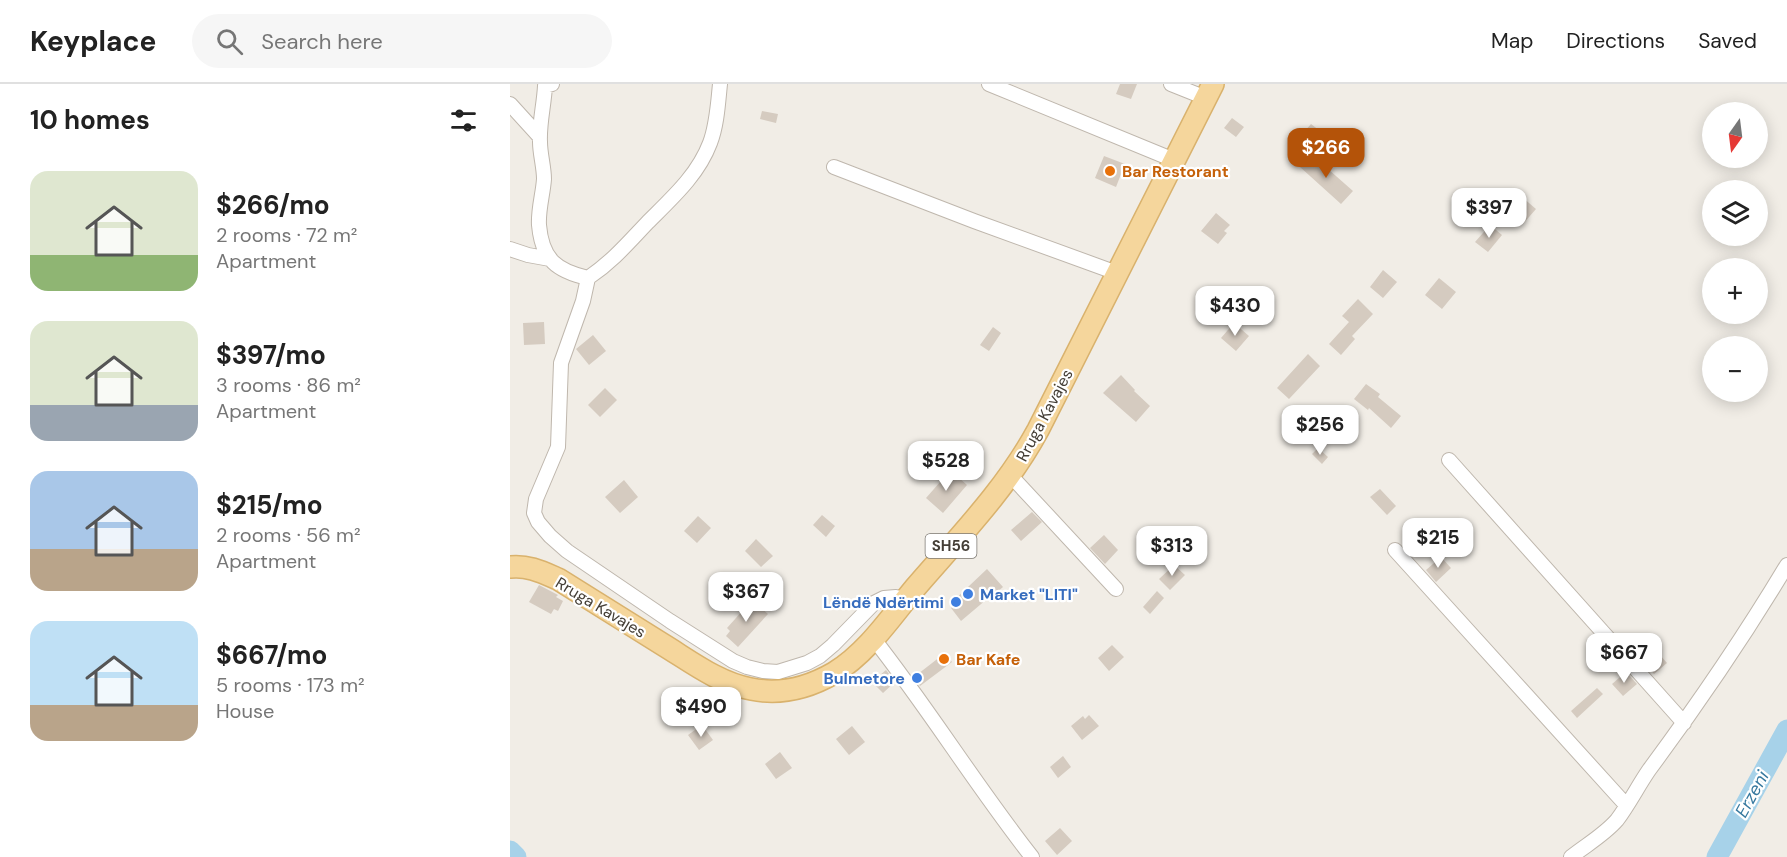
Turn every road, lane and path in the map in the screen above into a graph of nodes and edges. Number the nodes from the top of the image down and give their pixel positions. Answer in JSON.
{"nodes":[{"id":1,"x":720,"y":84,"type":"edge"},
{"id":2,"x":989,"y":84,"type":"edge"},
{"id":3,"x":1171,"y":84,"type":"edge"},
{"id":4,"x":546,"y":85,"type":"edge"},
{"id":5,"x":1210,"y":91,"type":"edge"},
{"id":6,"x":510,"y":104,"type":"edge"},
{"id":7,"x":540,"y":137,"type":"junction"},
{"id":8,"x":1174,"y":160,"type":"junction"},
{"id":9,"x":834,"y":166,"type":"dead end"},
{"id":10,"x":510,"y":249,"type":"edge"},
{"id":11,"x":550,"y":259,"type":"junction"},
{"id":12,"x":1117,"y":273,"type":"junction"},
{"id":13,"x":588,"y":278,"type":"junction"},
{"id":14,"x":1449,"y":460,"type":"dead end"},
{"id":15,"x":1011,"y":476,"type":"junction"},
{"id":16,"x":1395,"y":550,"type":"dead end"},
{"id":17,"x":1787,"y":565,"type":"edge"},
{"id":18,"x":510,"y":567,"type":"edge"},
{"id":19,"x":1116,"y":589,"type":"dead end"},
{"id":20,"x":906,"y":599,"type":"junction"},
{"id":21,"x":873,"y":638,"type":"junction"},
{"id":22,"x":1684,"y":723,"type":"junction"},
{"id":23,"x":1626,"y":805,"type":"junction"},
{"id":24,"x":1032,"y":857,"type":"edge"},
{"id":25,"x":1571,"y":857,"type":"edge"}],
"edges":[{"from":1,"to":13,"type":"street"},
{"from":2,"to":8,"type":"street"},
{"from":3,"to":5,"type":"street"},
{"from":4,"to":7,"type":"street"},
{"from":5,"to":8,"type":"main road","name":"Rruga Kavajes","number":"SH56"},
{"from":6,"to":7,"type":"street"},
{"from":7,"to":11,"type":"street"},
{"from":8,"to":12,"type":"main road","name":"Rruga Kavajes","number":"SH56"},
{"from":9,"to":12,"type":"street"},
{"from":10,"to":11,"type":"street"},
{"from":11,"to":13,"type":"street"},
{"from":12,"to":15,"type":"main road","name":"Rruga Kavajes","number":"SH56"},
{"from":13,"to":20,"type":"street"},
{"from":14,"to":22,"type":"street"},
{"from":15,"to":19,"type":"street"},
{"from":15,"to":20,"type":"main road","name":"Rruga Kavajes","number":"SH56"},
{"from":16,"to":23,"type":"street"},
{"from":17,"to":22,"type":"street"},
{"from":18,"to":21,"type":"main road","name":"Rruga Kavajes","number":"SH56"},
{"from":20,"to":21,"type":"main road","name":"Rruga Kavajes","number":"SH56"},
{"from":21,"to":24,"type":"street"},
{"from":22,"to":23,"type":"street"},
{"from":23,"to":25,"type":"street"}]}
